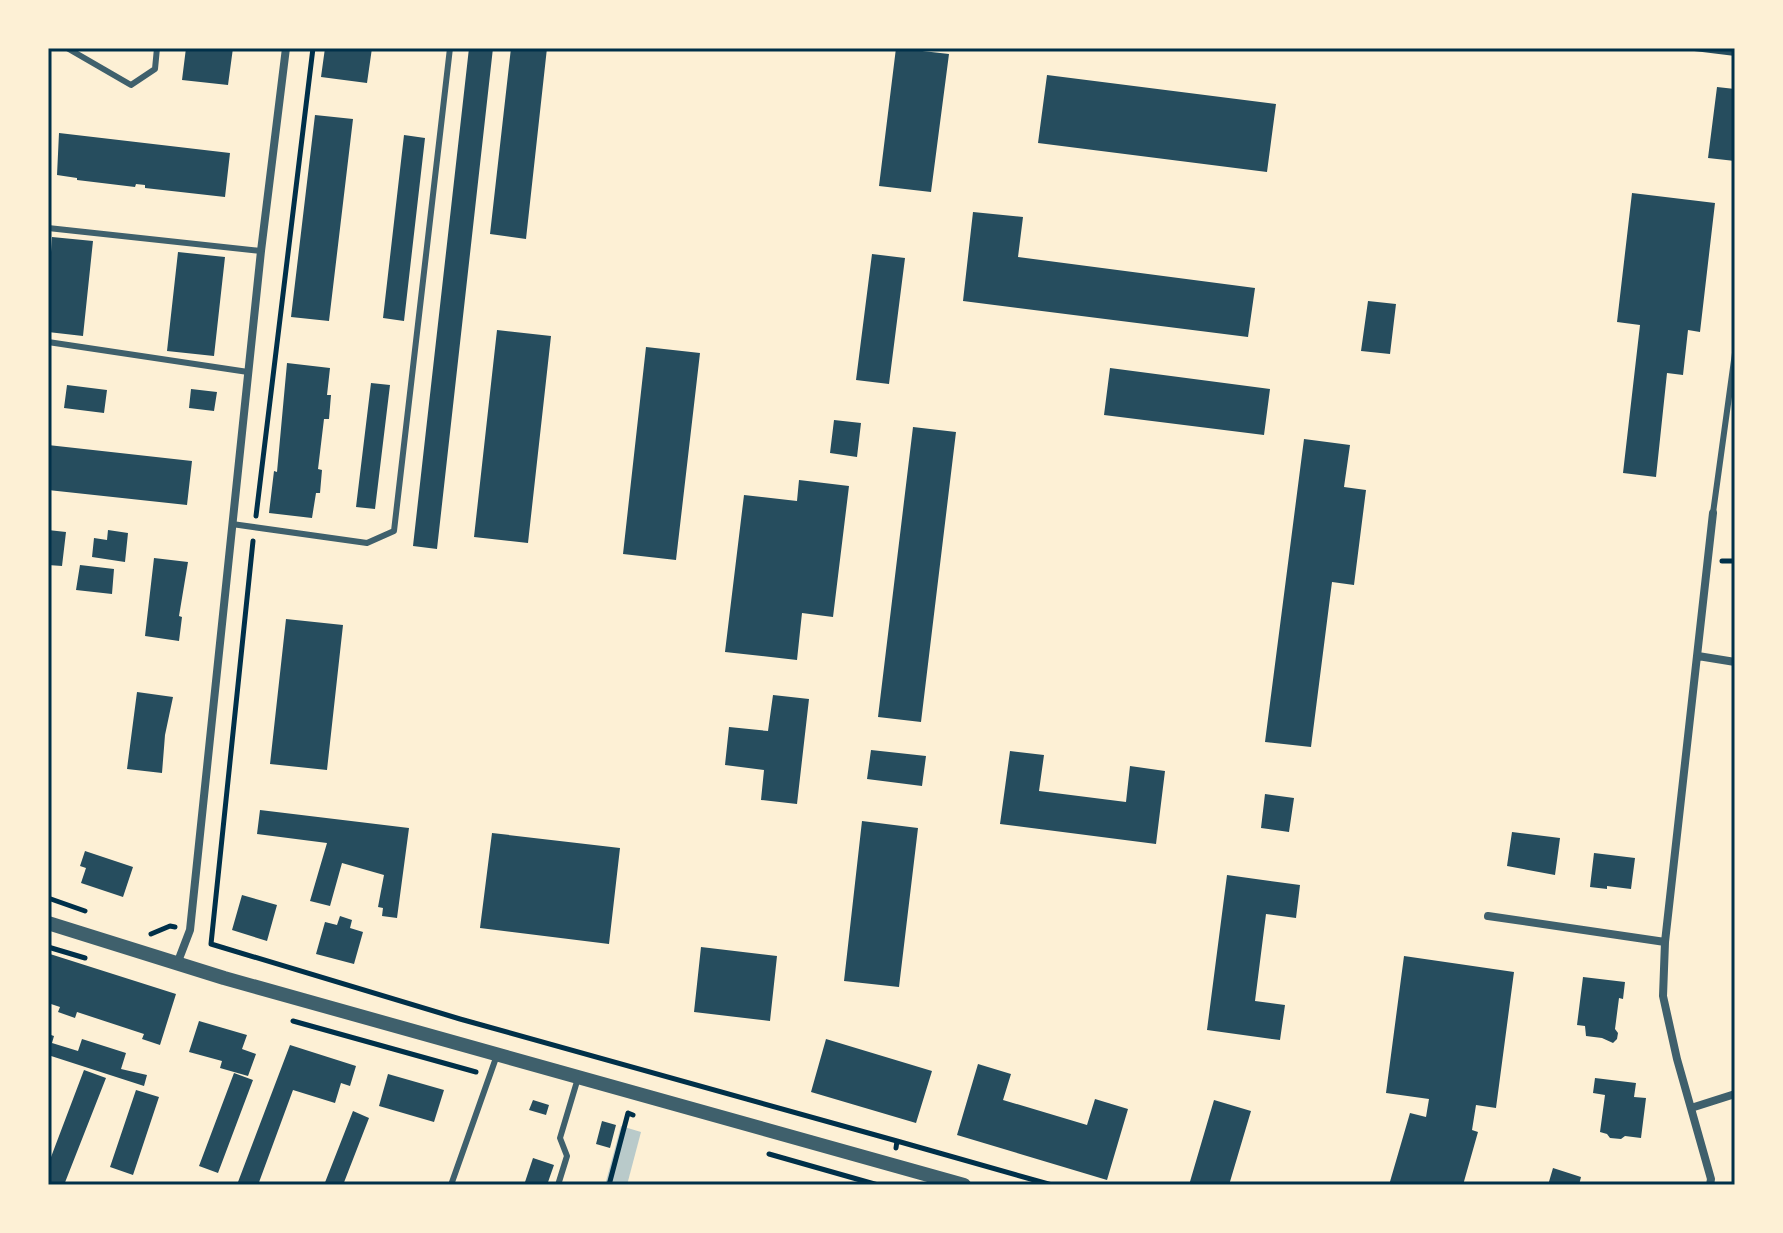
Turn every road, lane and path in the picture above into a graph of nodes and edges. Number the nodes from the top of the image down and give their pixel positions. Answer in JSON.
{"nodes":[{"id":1,"x":67,"y":48,"type":"edge"},
{"id":2,"x":157,"y":48,"type":"edge"},
{"id":3,"x":286,"y":48,"type":"edge"},
{"id":4,"x":313,"y":48,"type":"edge"},
{"id":5,"x":450,"y":48,"type":"edge"},
{"id":6,"x":48,"y":228,"type":"edge"},
{"id":7,"x":261,"y":251,"type":"junction"},
{"id":8,"x":48,"y":342,"type":"edge"},
{"id":9,"x":1735,"y":353,"type":"edge"},
{"id":10,"x":248,"y":372,"type":"junction"},
{"id":11,"x":1713,"y":513,"type":"joint"},
{"id":12,"x":256,"y":517,"type":"dead end"},
{"id":13,"x":232,"y":524,"type":"junction"},
{"id":14,"x":254,"y":532,"type":"dead end"},
{"id":15,"x":1698,"y":656,"type":"junction"},
{"id":16,"x":1735,"y":662,"type":"edge"},
{"id":17,"x":48,"y":898,"type":"edge"},
{"id":18,"x":92,"y":914,"type":"dead end"},
{"id":19,"x":1488,"y":916,"type":"dead end"},
{"id":20,"x":48,"y":923,"type":"edge"},
{"id":21,"x":137,"y":930,"type":"dead end"},
{"id":22,"x":190,"y":930,"type":"junction"},
{"id":23,"x":212,"y":934,"type":"junction"},
{"id":24,"x":1665,"y":942,"type":"junction"},
{"id":25,"x":177,"y":964,"type":"junction"},
{"id":26,"x":497,"y":1055,"type":"junction"},
{"id":27,"x":578,"y":1077,"type":"junction"},
{"id":28,"x":1735,"y":1094,"type":"edge"},
{"id":29,"x":1691,"y":1108,"type":"junction"},
{"id":30,"x":640,"y":1117,"type":"dead end"},
{"id":31,"x":897,"y":1141,"type":"junction"},
{"id":32,"x":755,"y":1150,"type":"dead end"},
{"id":33,"x":891,"y":1165,"type":"junction"},
{"id":34,"x":451,"y":1185,"type":"edge"},
{"id":35,"x":558,"y":1185,"type":"edge"},
{"id":36,"x":609,"y":1185,"type":"edge"},
{"id":37,"x":878,"y":1185,"type":"edge"},
{"id":38,"x":964,"y":1185,"type":"edge"},
{"id":39,"x":1052,"y":1185,"type":"edge"},
{"id":40,"x":1710,"y":1185,"type":"edge"}],
"edges":[{"from":1,"to":2,"type":"lane"},
{"from":3,"to":7,"type":"street"},
{"from":4,"to":12,"type":"path"},
{"from":5,"to":13,"type":"lane"},
{"from":6,"to":7,"type":"lane"},
{"from":7,"to":10,"type":"street"},
{"from":8,"to":10,"type":"lane"},
{"from":9,"to":11,"type":"lane"},
{"from":10,"to":13,"type":"street"},
{"from":11,"to":15,"type":"street"},
{"from":13,"to":22,"type":"street"},
{"from":14,"to":23,"type":"path"},
{"from":15,"to":16,"type":"street"},
{"from":15,"to":24,"type":"street"},
{"from":17,"to":18,"type":"path"},
{"from":19,"to":24,"type":"street"},
{"from":20,"to":25,"type":"street"},
{"from":21,"to":22,"type":"path"},
{"from":22,"to":23,"type":"path"},
{"from":22,"to":25,"type":"street"},
{"from":23,"to":31,"type":"path"},
{"from":24,"to":29,"type":"street"},
{"from":25,"to":26,"type":"street"},
{"from":26,"to":27,"type":"street"},
{"from":26,"to":34,"type":"lane"},
{"from":27,"to":33,"type":"street"},
{"from":27,"to":35,"type":"lane"},
{"from":28,"to":29,"type":"street"},
{"from":29,"to":40,"type":"street"},
{"from":30,"to":36,"type":"path"},
{"from":31,"to":33,"type":"path"},
{"from":31,"to":39,"type":"path"},
{"from":32,"to":37,"type":"path"},
{"from":33,"to":38,"type":"street"}]}
